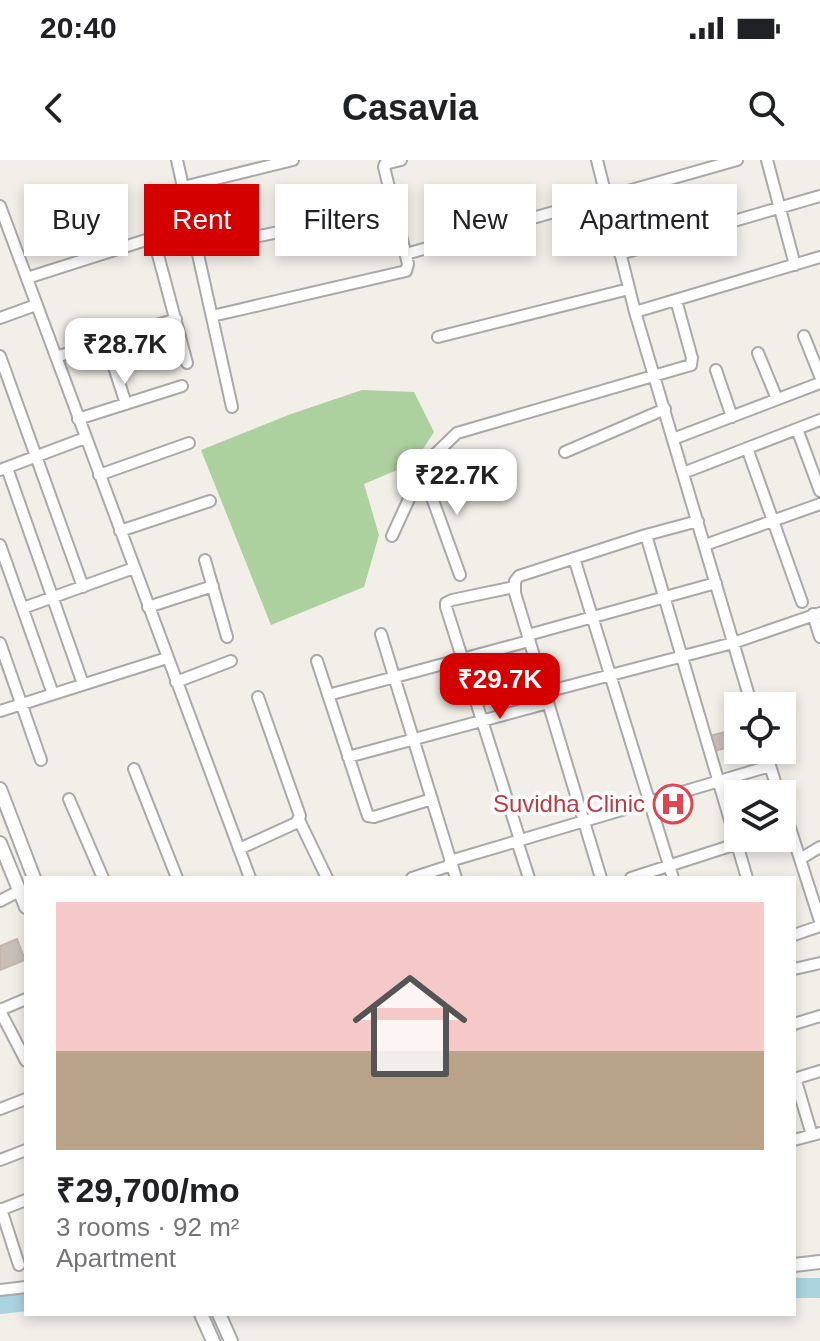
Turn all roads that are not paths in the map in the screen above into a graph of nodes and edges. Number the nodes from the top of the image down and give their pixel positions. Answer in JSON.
{"nodes":[{"id":1,"x":177,"y":160,"type":"edge"},
{"id":2,"x":293,"y":160,"type":"edge"},
{"id":3,"x":401,"y":160,"type":"edge"},
{"id":4,"x":597,"y":160,"type":"edge"},
{"id":5,"x":737,"y":160,"type":"edge"},
{"id":6,"x":767,"y":160,"type":"edge"},
{"id":7,"x":182,"y":184,"type":"edge"},
{"id":8,"x":195,"y":184,"type":"edge"},
{"id":9,"x":388,"y":184,"type":"edge"},
{"id":10,"x":603,"y":184,"type":"edge"},
{"id":11,"x":655,"y":184,"type":"edge"},
{"id":12,"x":820,"y":196,"type":"edge"},
{"id":13,"x":0,"y":206,"type":"edge"},
{"id":14,"x":780,"y":208,"type":"junction"},
{"id":15,"x":552,"y":213,"type":"edge"},
{"id":16,"x":737,"y":220,"type":"edge"},
{"id":17,"x":408,"y":253,"type":"edge"},
{"id":18,"x":199,"y":256,"type":"edge"},
{"id":19,"x":406,"y":256,"type":"edge"},
{"id":20,"x":621,"y":256,"type":"edge"},
{"id":21,"x":820,"y":257,"type":"edge"},
{"id":22,"x":795,"y":265,"type":"junction"},
{"id":23,"x":27,"y":278,"type":"junction"},
{"id":24,"x":629,"y":289,"type":"junction"},
{"id":25,"x":676,"y":300,"type":"junction"},
{"id":26,"x":36,"y":305,"type":"junction"},
{"id":27,"x":635,"y":312,"type":"junction"},
{"id":28,"x":212,"y":316,"type":"junction"},
{"id":29,"x":0,"y":318,"type":"edge"},
{"id":30,"x":176,"y":319,"type":"junction"},
{"id":31,"x":804,"y":336,"type":"dead end"},
{"id":32,"x":438,"y":337,"type":"dead end"},
{"id":33,"x":106,"y":342,"type":"junction"},
{"id":34,"x":758,"y":353,"type":"dead end"},
{"id":35,"x":0,"y":356,"type":"edge"},
{"id":36,"x":56,"y":357,"type":"junction"},
{"id":37,"x":187,"y":363,"type":"dead end"},
{"id":38,"x":716,"y":370,"type":"dead end"},
{"id":39,"x":654,"y":374,"type":"junction"},
{"id":40,"x":820,"y":376,"type":"edge"},
{"id":41,"x":820,"y":383,"type":"edge"},
{"id":42,"x":182,"y":386,"type":"dead end"},
{"id":43,"x":777,"y":399,"type":"junction"},
{"id":44,"x":126,"y":404,"type":"junction"},
{"id":45,"x":232,"y":407,"type":"dead end"},
{"id":46,"x":665,"y":409,"type":"junction"},
{"id":47,"x":732,"y":417,"type":"junction"},
{"id":48,"x":78,"y":419,"type":"junction"},
{"id":49,"x":820,"y":420,"type":"edge"},
{"id":50,"x":797,"y":429,"type":"junction"},
{"id":51,"x":85,"y":438,"type":"junction"},
{"id":52,"x":673,"y":439,"type":"junction"},
{"id":53,"x":189,"y":443,"type":"dead end"},
{"id":54,"x":747,"y":448,"type":"junction"},
{"id":55,"x":565,"y":452,"type":"dead end"},
{"id":56,"x":37,"y":457,"type":"junction"},
{"id":57,"x":4,"y":469,"type":"edge"},
{"id":58,"x":422,"y":470,"type":"junction"},
{"id":59,"x":683,"y":473,"type":"junction"},
{"id":60,"x":99,"y":475,"type":"junction"},
{"id":61,"x":820,"y":491,"type":"edge"},
{"id":62,"x":210,"y":501,"type":"dead end"},
{"id":63,"x":820,"y":504,"type":"edge"},
{"id":64,"x":698,"y":521,"type":"junction"},
{"id":65,"x":773,"y":521,"type":"junction"},
{"id":66,"x":120,"y":531,"type":"junction"},
{"id":67,"x":646,"y":535,"type":"junction"},
{"id":68,"x":392,"y":536,"type":"dead end"},
{"id":69,"x":0,"y":545,"type":"edge"},
{"id":70,"x":705,"y":545,"type":"junction"},
{"id":71,"x":574,"y":558,"type":"junction"},
{"id":72,"x":205,"y":560,"type":"dead end"},
{"id":73,"x":134,"y":568,"type":"junction"},
{"id":74,"x":460,"y":575,"type":"dead end"},
{"id":75,"x":716,"y":583,"type":"junction"},
{"id":76,"x":213,"y":586,"type":"junction"},
{"id":77,"x":83,"y":587,"type":"junction"},
{"id":78,"x":514,"y":587,"type":"junction"},
{"id":79,"x":664,"y":596,"type":"junction"},
{"id":80,"x":53,"y":598,"type":"junction"},
{"id":81,"x":802,"y":602,"type":"dead end"},
{"id":82,"x":148,"y":607,"type":"junction"},
{"id":83,"x":23,"y":608,"type":"junction"},
{"id":84,"x":817,"y":613,"type":"edge"},
{"id":85,"x":592,"y":617,"type":"junction"},
{"id":86,"x":381,"y":634,"type":"dead end"},
{"id":87,"x":227,"y":637,"type":"dead end"},
{"id":88,"x":820,"y":637,"type":"edge"},
{"id":89,"x":528,"y":638,"type":"junction"},
{"id":90,"x":0,"y":643,"type":"edge"},
{"id":91,"x":733,"y":643,"type":"junction"},
{"id":92,"x":682,"y":657,"type":"junction"},
{"id":93,"x":167,"y":658,"type":"junction"},
{"id":94,"x":462,"y":659,"type":"junction"},
{"id":95,"x":231,"y":661,"type":"dead end"},
{"id":96,"x":317,"y":661,"type":"dead end"},
{"id":97,"x":394,"y":677,"type":"junction"},
{"id":98,"x":611,"y":677,"type":"junction"},
{"id":99,"x":176,"y":682,"type":"junction"},
{"id":100,"x":83,"y":684,"type":"junction"},
{"id":101,"x":748,"y":692,"type":"edge"},
{"id":102,"x":53,"y":694,"type":"junction"},
{"id":103,"x":328,"y":695,"type":"junction"},
{"id":104,"x":258,"y":697,"type":"dead end"},
{"id":105,"x":547,"y":698,"type":"junction"},
{"id":106,"x":21,"y":704,"type":"junction"},
{"id":107,"x":0,"y":711,"type":"edge"},
{"id":108,"x":482,"y":722,"type":"junction"},
{"id":109,"x":414,"y":741,"type":"junction"},
{"id":110,"x":348,"y":757,"type":"junction"},
{"id":111,"x":41,"y":760,"type":"dead end"},
{"id":112,"x":770,"y":766,"type":"joint"},
{"id":113,"x":134,"y":769,"type":"dead end"},
{"id":114,"x":774,"y":780,"type":"edge"},
{"id":115,"x":718,"y":781,"type":"junction"},
{"id":116,"x":0,"y":789,"type":"edge"},
{"id":117,"x":69,"y":799,"type":"dead end"},
{"id":118,"x":432,"y":799,"type":"junction"},
{"id":119,"x":650,"y":801,"type":"junction"},
{"id":120,"x":724,"y":801,"type":"edge"},
{"id":121,"x":299,"y":820,"type":"junction"},
{"id":122,"x":584,"y":821,"type":"junction"},
{"id":123,"x":518,"y":840,"type":"junction"},
{"id":124,"x":0,"y":843,"type":"edge"},
{"id":125,"x":724,"y":847,"type":"edge"},
{"id":126,"x":820,"y":847,"type":"edge"},
{"id":127,"x":239,"y":849,"type":"junction"},
{"id":128,"x":796,"y":850,"type":"edge"},
{"id":129,"x":740,"y":852,"type":"edge"},
{"id":130,"x":800,"y":859,"type":"junction"},
{"id":131,"x":451,"y":863,"type":"junction"},
{"id":132,"x":669,"y":865,"type":"junction"},
{"id":133,"x":33,"y":876,"type":"edge"},
{"id":134,"x":102,"y":876,"type":"edge"},
{"id":135,"x":176,"y":876,"type":"edge"},
{"id":136,"x":249,"y":876,"type":"edge"},
{"id":137,"x":326,"y":876,"type":"edge"},
{"id":138,"x":417,"y":876,"type":"edge"},
{"id":139,"x":455,"y":876,"type":"edge"},
{"id":140,"x":528,"y":876,"type":"edge"},
{"id":141,"x":600,"y":876,"type":"edge"},
{"id":142,"x":637,"y":876,"type":"edge"},
{"id":143,"x":672,"y":876,"type":"edge"},
{"id":144,"x":746,"y":876,"type":"edge"},
{"id":145,"x":19,"y":891,"type":"junction"},
{"id":146,"x":0,"y":901,"type":"edge"},
{"id":147,"x":24,"y":902,"type":"edge"},
{"id":148,"x":820,"y":924,"type":"edge"},
{"id":149,"x":796,"y":934,"type":"edge"},
{"id":150,"x":820,"y":963,"type":"edge"},
{"id":151,"x":796,"y":969,"type":"edge"},
{"id":152,"x":24,"y":1000,"type":"edge"},
{"id":153,"x":0,"y":1010,"type":"edge"},
{"id":154,"x":820,"y":1016,"type":"edge"},
{"id":155,"x":796,"y":1023,"type":"edge"},
{"id":156,"x":24,"y":1057,"type":"edge"},
{"id":157,"x":820,"y":1071,"type":"edge"},
{"id":158,"x":796,"y":1079,"type":"edge"},
{"id":159,"x":796,"y":1082,"type":"edge"},
{"id":160,"x":24,"y":1100,"type":"edge"},
{"id":161,"x":0,"y":1109,"type":"edge"},
{"id":162,"x":816,"y":1134,"type":"edge"},
{"id":163,"x":796,"y":1139,"type":"edge"},
{"id":164,"x":24,"y":1151,"type":"edge"},
{"id":165,"x":0,"y":1160,"type":"edge"},
{"id":166,"x":24,"y":1201,"type":"edge"},
{"id":167,"x":0,"y":1209,"type":"edge"},
{"id":168,"x":820,"y":1262,"type":"edge"},
{"id":169,"x":19,"y":1265,"type":"dead end"},
{"id":170,"x":796,"y":1265,"type":"edge"},
{"id":171,"x":24,"y":1287,"type":"edge"},
{"id":172,"x":0,"y":1290,"type":"edge"},
{"id":173,"x":202,"y":1316,"type":"edge"},
{"id":174,"x":220,"y":1316,"type":"edge"},
{"id":175,"x":213,"y":1341,"type":"edge"},
{"id":176,"x":231,"y":1341,"type":"edge"}],
"edges":[{"from":1,"to":7,"type":"street"},
{"from":2,"to":8,"type":"street"},
{"from":3,"to":9,"type":"street"},
{"from":4,"to":10,"type":"street"},
{"from":5,"to":11,"type":"street"},
{"from":6,"to":14,"type":"street"},
{"from":12,"to":14,"type":"street"},
{"from":13,"to":23,"type":"street"},
{"from":14,"to":16,"type":"street"},
{"from":14,"to":22,"type":"street"},
{"from":15,"to":17,"type":"street"},
{"from":18,"to":28,"type":"street"},
{"from":19,"to":28,"type":"street"},
{"from":20,"to":24,"type":"street"},
{"from":21,"to":22,"type":"street"},
{"from":22,"to":25,"type":"street"},
{"from":23,"to":26,"type":"street"},
{"from":23,"to":30,"type":"street"},
{"from":24,"to":27,"type":"street"},
{"from":24,"to":32,"type":"street"},
{"from":25,"to":27,"type":"street"},
{"from":25,"to":39,"type":"street"},
{"from":26,"to":29,"type":"street"},
{"from":26,"to":36,"type":"street"},
{"from":27,"to":39,"type":"street"},
{"from":28,"to":45,"type":"street"},
{"from":30,"to":33,"type":"street"},
{"from":30,"to":37,"type":"street"},
{"from":31,"to":40,"type":"street"},
{"from":33,"to":36,"type":"street"},
{"from":33,"to":44,"type":"street"},
{"from":34,"to":43,"type":"street"},
{"from":35,"to":56,"type":"street"},
{"from":36,"to":48,"type":"street"},
{"from":38,"to":47,"type":"street"},
{"from":39,"to":46,"type":"street"},
{"from":39,"to":58,"type":"street"},
{"from":41,"to":43,"type":"street"},
{"from":42,"to":44,"type":"street"},
{"from":43,"to":47,"type":"street"},
{"from":44,"to":48,"type":"street"},
{"from":46,"to":52,"type":"street"},
{"from":46,"to":55,"type":"street"},
{"from":47,"to":52,"type":"street"},
{"from":48,"to":51,"type":"street"},
{"from":49,"to":50,"type":"street"},
{"from":50,"to":54,"type":"street"},
{"from":50,"to":61,"type":"street"},
{"from":51,"to":56,"type":"street"},
{"from":51,"to":60,"type":"street"},
{"from":52,"to":59,"type":"street"},
{"from":53,"to":60,"type":"street"},
{"from":54,"to":59,"type":"street"},
{"from":54,"to":65,"type":"street"},
{"from":56,"to":57,"type":"street"},
{"from":56,"to":77,"type":"street"},
{"from":57,"to":80,"type":"street"},
{"from":58,"to":68,"type":"street"},
{"from":58,"to":74,"type":"street"},
{"from":59,"to":64,"type":"street"},
{"from":60,"to":66,"type":"street"},
{"from":62,"to":66,"type":"street"},
{"from":63,"to":65,"type":"street"},
{"from":64,"to":67,"type":"street"},
{"from":64,"to":70,"type":"street"},
{"from":65,"to":70,"type":"street"},
{"from":65,"to":81,"type":"street"},
{"from":66,"to":73,"type":"street"},
{"from":67,"to":71,"type":"street"},
{"from":67,"to":79,"type":"street"},
{"from":69,"to":83,"type":"street"},
{"from":70,"to":75,"type":"street"},
{"from":71,"to":78,"type":"street"},
{"from":71,"to":85,"type":"street"},
{"from":72,"to":76,"type":"street"},
{"from":73,"to":77,"type":"street"},
{"from":73,"to":82,"type":"street"},
{"from":75,"to":79,"type":"street"},
{"from":75,"to":91,"type":"street"},
{"from":76,"to":82,"type":"street"},
{"from":76,"to":87,"type":"street"},
{"from":77,"to":80,"type":"street"},
{"from":78,"to":89,"type":"street"},
{"from":78,"to":94,"type":"street"},
{"from":79,"to":85,"type":"street"},
{"from":79,"to":92,"type":"street"},
{"from":80,"to":83,"type":"street"},
{"from":80,"to":100,"type":"street"},
{"from":82,"to":93,"type":"street"},
{"from":83,"to":102,"type":"street"},
{"from":84,"to":88,"type":"street"},
{"from":84,"to":91,"type":"street"},
{"from":85,"to":89,"type":"street"},
{"from":85,"to":98,"type":"street"},
{"from":86,"to":97,"type":"street"},
{"from":89,"to":94,"type":"street"},
{"from":89,"to":105,"type":"street"},
{"from":90,"to":106,"type":"street"},
{"from":91,"to":92,"type":"street"},
{"from":91,"to":101,"type":"street"},
{"from":92,"to":98,"type":"street"},
{"from":92,"to":115,"type":"street"},
{"from":93,"to":99,"type":"street"},
{"from":93,"to":100,"type":"street"},
{"from":94,"to":97,"type":"street"},
{"from":94,"to":108,"type":"street"},
{"from":95,"to":99,"type":"street"},
{"from":96,"to":103,"type":"street"},
{"from":97,"to":103,"type":"street"},
{"from":97,"to":109,"type":"street"},
{"from":98,"to":105,"type":"street"},
{"from":98,"to":119,"type":"street"},
{"from":99,"to":127,"type":"street"},
{"from":100,"to":102,"type":"street"},
{"from":102,"to":106,"type":"street"},
{"from":103,"to":110,"type":"street"},
{"from":104,"to":121,"type":"street"},
{"from":105,"to":108,"type":"street"},
{"from":105,"to":122,"type":"street"},
{"from":106,"to":107,"type":"street"},
{"from":106,"to":111,"type":"street"},
{"from":108,"to":109,"type":"street"},
{"from":108,"to":123,"type":"street"},
{"from":109,"to":110,"type":"street"},
{"from":109,"to":118,"type":"street"},
{"from":110,"to":118,"type":"street"},
{"from":112,"to":114,"type":"street"},
{"from":112,"to":115,"type":"street"},
{"from":113,"to":135,"type":"street"},
{"from":115,"to":119,"type":"street"},
{"from":115,"to":120,"type":"street"},
{"from":116,"to":133,"type":"street"},
{"from":117,"to":134,"type":"street"},
{"from":118,"to":131,"type":"street"},
{"from":119,"to":122,"type":"street"},
{"from":119,"to":132,"type":"street"},
{"from":121,"to":127,"type":"street"},
{"from":121,"to":137,"type":"street"},
{"from":122,"to":123,"type":"street"},
{"from":122,"to":141,"type":"street"},
{"from":123,"to":131,"type":"street"},
{"from":123,"to":140,"type":"street"},
{"from":124,"to":145,"type":"street"},
{"from":125,"to":132,"type":"street"},
{"from":126,"to":130,"type":"street"},
{"from":127,"to":136,"type":"street"},
{"from":128,"to":130,"type":"street"},
{"from":129,"to":144,"type":"street"},
{"from":130,"to":148,"type":"street"},
{"from":131,"to":138,"type":"street"},
{"from":131,"to":139,"type":"street"},
{"from":132,"to":142,"type":"street"},
{"from":132,"to":143,"type":"street"},
{"from":145,"to":146,"type":"street"},
{"from":145,"to":147,"type":"street"},
{"from":148,"to":149,"type":"street"},
{"from":150,"to":151,"type":"street"},
{"from":152,"to":153,"type":"street"},
{"from":153,"to":156,"type":"street"},
{"from":154,"to":155,"type":"street"},
{"from":157,"to":158,"type":"street"},
{"from":159,"to":162,"type":"street"},
{"from":160,"to":161,"type":"street"},
{"from":162,"to":163,"type":"street"},
{"from":164,"to":165,"type":"street"},
{"from":166,"to":167,"type":"street"},
{"from":167,"to":169,"type":"street"},
{"from":168,"to":170,"type":"street"},
{"from":171,"to":172,"type":"street"},
{"from":173,"to":175,"type":"street"},
{"from":174,"to":176,"type":"street"}]}
